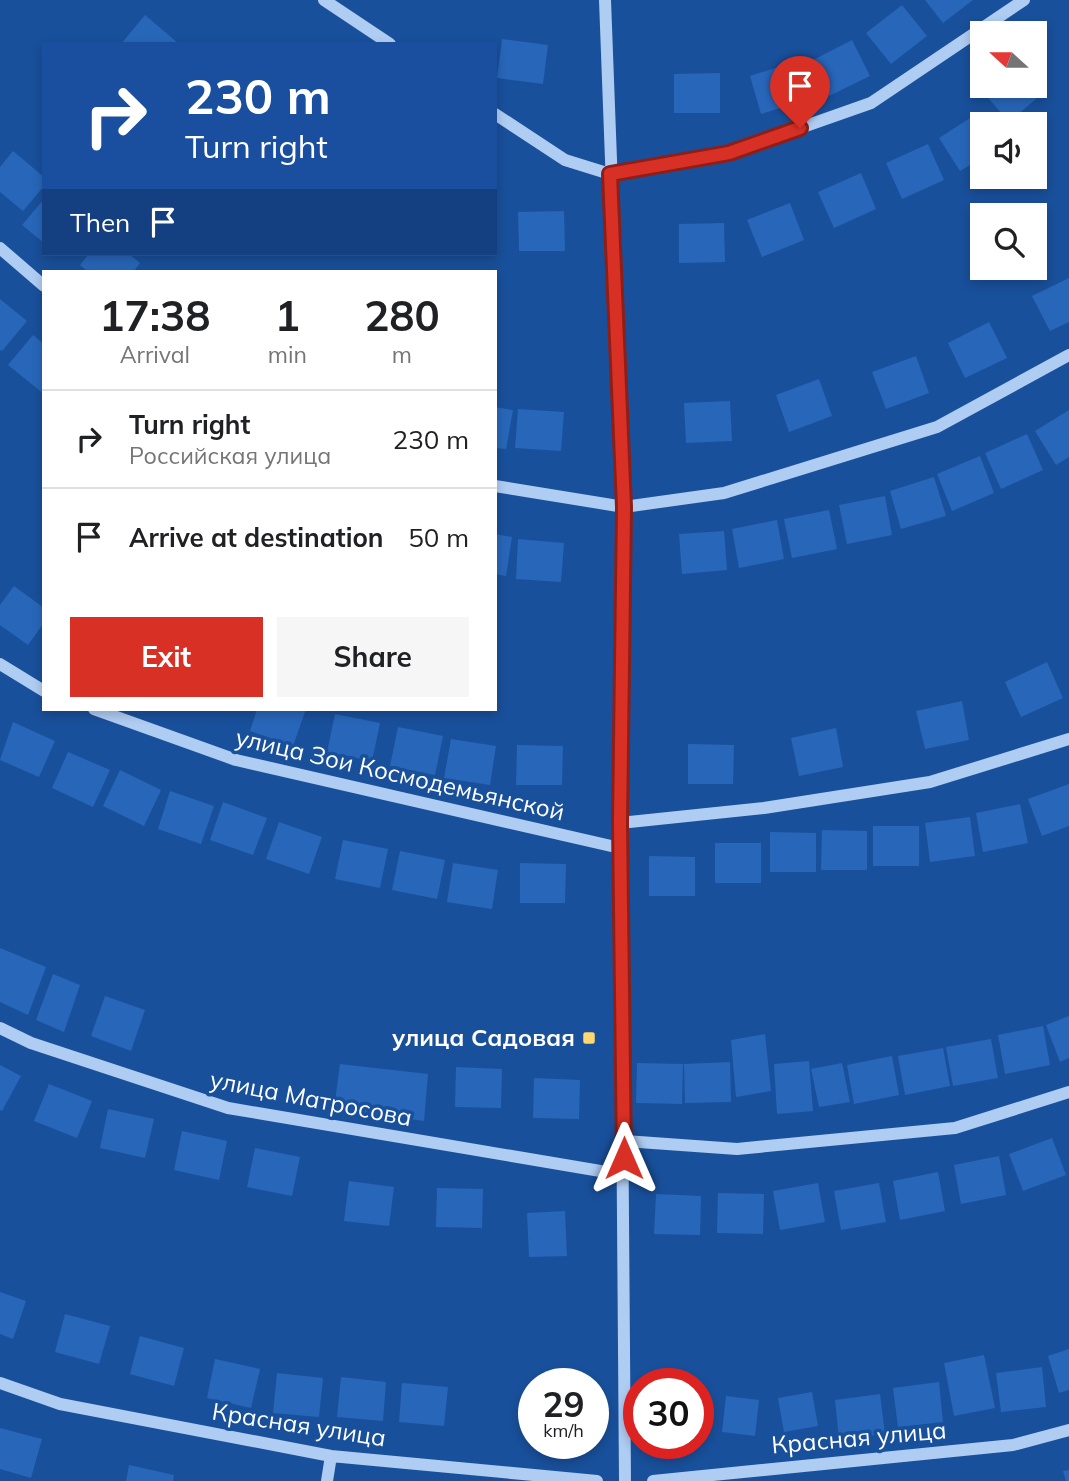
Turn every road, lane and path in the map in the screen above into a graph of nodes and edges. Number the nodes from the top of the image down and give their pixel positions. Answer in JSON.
{"nodes":[{"id":1,"x":324,"y":0,"type":"edge"},
{"id":2,"x":605,"y":0,"type":"edge"},
{"id":3,"x":1024,"y":0,"type":"edge"},
{"id":4,"x":387,"y":42,"type":"edge"},
{"id":5,"x":497,"y":115,"type":"edge"},
{"id":6,"x":610,"y":174,"type":"junction"},
{"id":7,"x":0,"y":248,"type":"edge"},
{"id":8,"x":42,"y":284,"type":"edge"},
{"id":9,"x":1069,"y":355,"type":"edge"},
{"id":10,"x":497,"y":486,"type":"edge"},
{"id":11,"x":624,"y":507,"type":"junction"},
{"id":12,"x":0,"y":664,"type":"edge"},
{"id":13,"x":42,"y":690,"type":"edge"},
{"id":14,"x":100,"y":711,"type":"edge"},
{"id":15,"x":1069,"y":739,"type":"edge"},
{"id":16,"x":620,"y":823,"type":"junction"},
{"id":17,"x":620,"y":848,"type":"junction"},
{"id":18,"x":0,"y":1028,"type":"edge"},
{"id":19,"x":1069,"y":1092,"type":"edge"},
{"id":20,"x":625,"y":1141,"type":"junction"},
{"id":21,"x":624,"y":1175,"type":"junction"},
{"id":22,"x":0,"y":1383,"type":"edge"},
{"id":23,"x":1069,"y":1430,"type":"edge"},
{"id":24,"x":331,"y":1456,"type":"junction"},
{"id":25,"x":327,"y":1481,"type":"edge"},
{"id":26,"x":597,"y":1481,"type":"edge"},
{"id":27,"x":625,"y":1481,"type":"edge"},
{"id":28,"x":653,"y":1481,"type":"edge"}],
"edges":[{"from":1,"to":4,"type":"street"},
{"from":2,"to":6,"type":"street"},
{"from":3,"to":6,"type":"street"},
{"from":5,"to":6,"type":"street"},
{"from":6,"to":11,"type":"street"},
{"from":7,"to":8,"type":"street"},
{"from":9,"to":11,"type":"street"},
{"from":10,"to":11,"type":"street"},
{"from":11,"to":16,"type":"street"},
{"from":12,"to":13,"type":"street"},
{"from":14,"to":17,"type":"street","name":"улица Зои Космодемьянской"},
{"from":15,"to":16,"type":"street"},
{"from":16,"to":17,"type":"street"},
{"from":17,"to":20,"type":"street"},
{"from":18,"to":21,"type":"street","name":"улица Матросова"},
{"from":19,"to":20,"type":"street"},
{"from":20,"to":21,"type":"street"},
{"from":21,"to":27,"type":"street"},
{"from":22,"to":24,"type":"street","name":"Красная улица"},
{"from":23,"to":28,"type":"street","name":"Красная улица"},
{"from":24,"to":25,"type":"street"},
{"from":24,"to":26,"type":"street","name":"Красная улица"}]}
